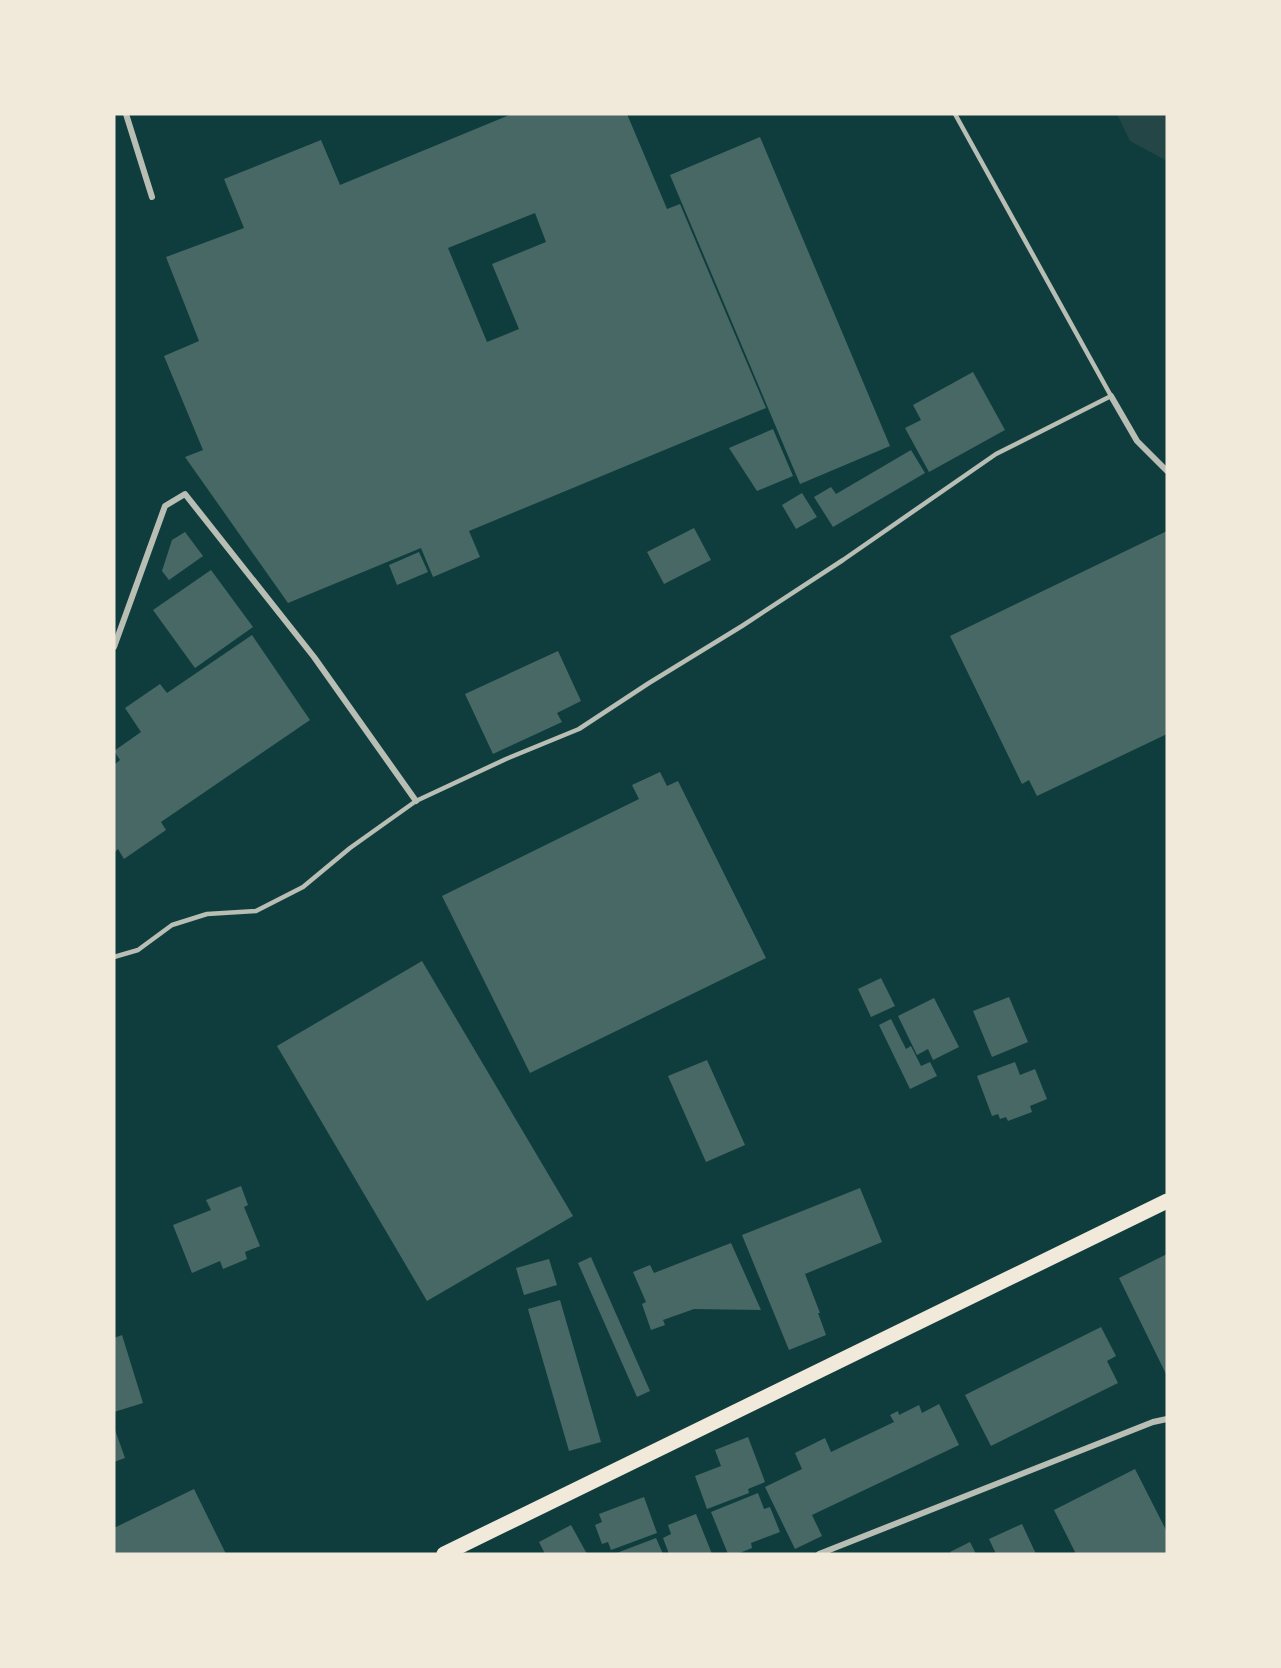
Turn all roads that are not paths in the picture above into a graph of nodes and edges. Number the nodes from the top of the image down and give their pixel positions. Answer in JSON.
{"nodes":[{"id":1,"x":126,"y":114,"type":"edge"},
{"id":2,"x":955,"y":114,"type":"edge"},
{"id":3,"x":152,"y":197,"type":"dead end"},
{"id":4,"x":1111,"y":396,"type":"junction"},
{"id":5,"x":1167,"y":471,"type":"edge"},
{"id":6,"x":114,"y":647,"type":"edge"},
{"id":7,"x":416,"y":801,"type":"junction"},
{"id":8,"x":114,"y":957,"type":"edge"},
{"id":9,"x":1167,"y":1201,"type":"edge"},
{"id":10,"x":1167,"y":1419,"type":"edge"},
{"id":11,"x":444,"y":1554,"type":"edge"},
{"id":12,"x":819,"y":1554,"type":"edge"}],
"edges":[{"from":1,"to":3,"type":"street"},
{"from":2,"to":4,"type":"lane"},
{"from":4,"to":5,"type":"street"},
{"from":4,"to":7,"type":"lane"},
{"from":6,"to":7,"type":"street"},
{"from":7,"to":8,"type":"lane"},
{"from":9,"to":11,"type":"main road"},
{"from":10,"to":12,"type":"street"}]}
